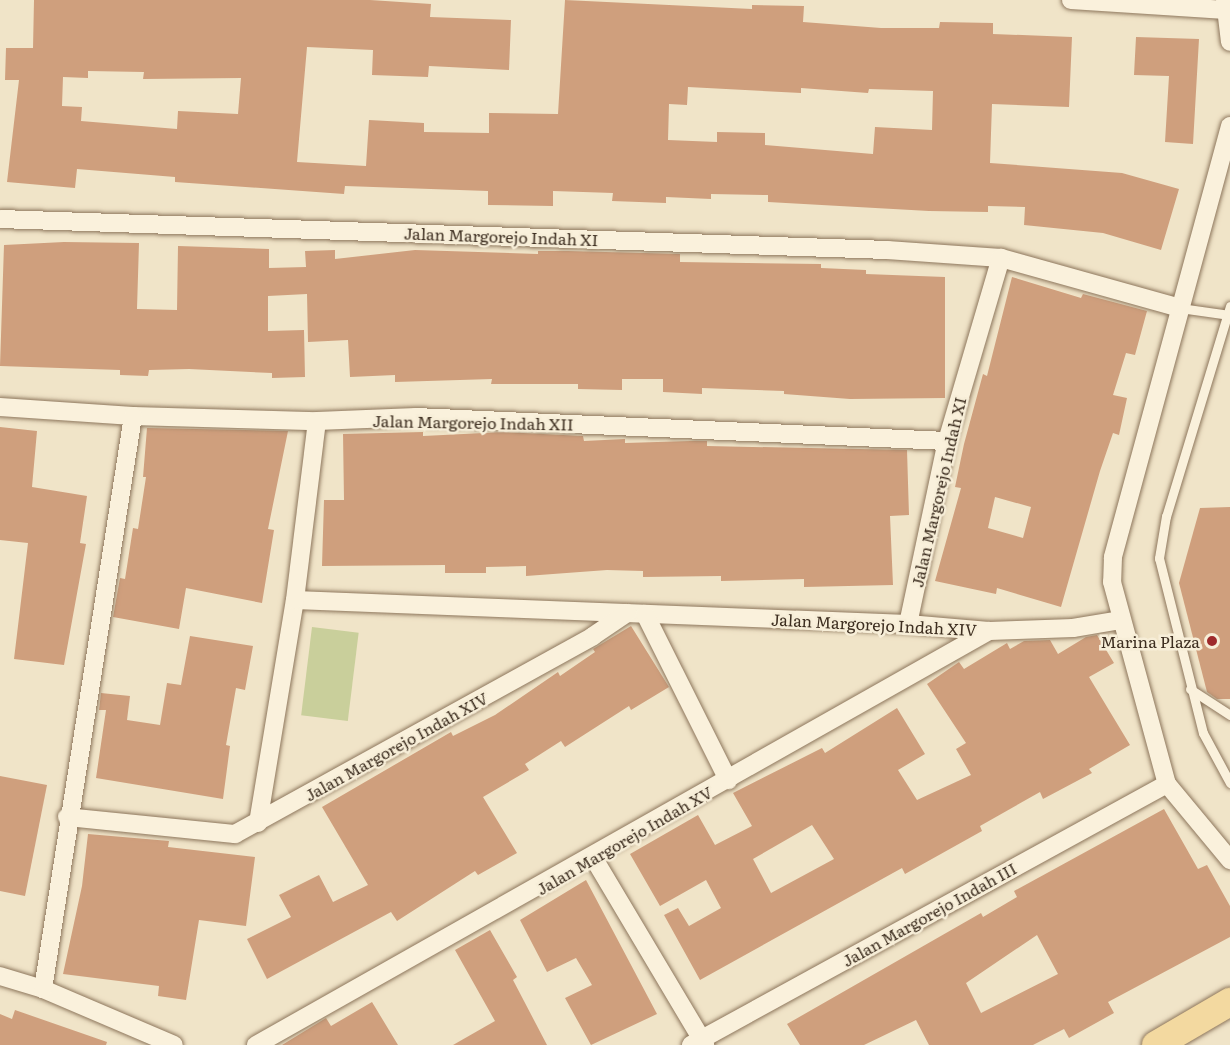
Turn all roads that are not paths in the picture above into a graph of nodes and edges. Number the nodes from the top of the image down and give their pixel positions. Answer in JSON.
{"nodes":[{"id":1,"x":1071,"y":0,"type":"edge"},
{"id":2,"x":1225,"y":5,"type":"edge"},
{"id":3,"x":1230,"y":42,"type":"edge"},
{"id":4,"x":1230,"y":126,"type":"edge"},
{"id":5,"x":0,"y":219,"type":"edge"},
{"id":6,"x":1002,"y":258,"type":"junction"},
{"id":7,"x":1230,"y":306,"type":"edge"},
{"id":8,"x":1187,"y":309,"type":"junction"},
{"id":9,"x":1224,"y":316,"type":"edge"},
{"id":10,"x":0,"y":407,"type":"edge"},
{"id":11,"x":133,"y":416,"type":"junction"},
{"id":12,"x":317,"y":421,"type":"junction"},
{"id":13,"x":946,"y":441,"type":"junction"},
{"id":14,"x":295,"y":600,"type":"junction"},
{"id":15,"x":627,"y":613,"type":"junction"},
{"id":16,"x":645,"y":614,"type":"junction"},
{"id":17,"x":1120,"y":620,"type":"junction"},
{"id":18,"x":908,"y":624,"type":"junction"},
{"id":19,"x":989,"y":631,"type":"junction"},
{"id":20,"x":1190,"y":689,"type":"junction"},
{"id":21,"x":1230,"y":715,"type":"edge"},
{"id":22,"x":728,"y":780,"type":"junction"},
{"id":23,"x":1230,"y":783,"type":"edge"},
{"id":24,"x":1167,"y":784,"type":"junction"},
{"id":25,"x":67,"y":817,"type":"junction"},
{"id":26,"x":258,"y":823,"type":"junction"},
{"id":27,"x":593,"y":858,"type":"junction"},
{"id":28,"x":1230,"y":860,"type":"edge"},
{"id":29,"x":0,"y":976,"type":"edge"},
{"id":30,"x":43,"y":989,"type":"junction"},
{"id":31,"x":1230,"y":1002,"type":"edge"},
{"id":32,"x":699,"y":1043,"type":"edge"},
{"id":33,"x":174,"y":1045,"type":"edge"},
{"id":34,"x":256,"y":1045,"type":"edge"},
{"id":35,"x":1156,"y":1045,"type":"edge"}],
"edges":[{"from":1,"to":2,"type":"street"},
{"from":2,"to":3,"type":"street"},
{"from":4,"to":8,"type":"street"},
{"from":5,"to":6,"type":"street","name":"Jalan Margorejo Indah XI"},
{"from":6,"to":8,"type":"street","name":"Jalan Margorejo Indah XI"},
{"from":6,"to":13,"type":"street","name":"Jalan Margorejo Indah XI"},
{"from":7,"to":9,"type":"lane"},
{"from":8,"to":9,"type":"lane"},
{"from":8,"to":17,"type":"street"},
{"from":9,"to":20,"type":"lane"},
{"from":10,"to":11,"type":"street","name":"Jalan Margorejo Indah XII"},
{"from":11,"to":12,"type":"street","name":"Jalan Margorejo Indah XII"},
{"from":11,"to":25,"type":"street"},
{"from":12,"to":13,"type":"street","name":"Jalan Margorejo Indah XII"},
{"from":12,"to":14,"type":"street"},
{"from":13,"to":18,"type":"street","name":"Jalan Margorejo Indah XI"},
{"from":14,"to":15,"type":"street","name":"Jalan Margorejo Indah XIV"},
{"from":14,"to":26,"type":"street"},
{"from":15,"to":16,"type":"street","name":"Jalan Margorejo Indah XIV"},
{"from":15,"to":26,"type":"street","name":"Jalan Margorejo Indah XIV"},
{"from":16,"to":18,"type":"street","name":"Jalan Margorejo Indah XIV"},
{"from":16,"to":22,"type":"street"},
{"from":17,"to":19,"type":"street","name":"Jalan Margorejo Indah XIV"},
{"from":17,"to":24,"type":"street"},
{"from":18,"to":19,"type":"street","name":"Jalan Margorejo Indah XIV"},
{"from":19,"to":22,"type":"street","name":"Jalan Margorejo Indah XV"},
{"from":20,"to":21,"type":"lane"},
{"from":20,"to":23,"type":"lane"},
{"from":22,"to":27,"type":"street","name":"Jalan Margorejo Indah XV"},
{"from":24,"to":28,"type":"street"},
{"from":24,"to":32,"type":"street","name":"Jalan Margorejo Indah III"},
{"from":25,"to":26,"type":"street","name":"Jalan Margorejo Indah XIV"},
{"from":25,"to":30,"type":"street"},
{"from":27,"to":32,"type":"street"},
{"from":27,"to":34,"type":"street","name":"Jalan Margorejo Indah XV"},
{"from":29,"to":30,"type":"street"},
{"from":30,"to":33,"type":"street"},
{"from":31,"to":35,"type":"main road"}]}
